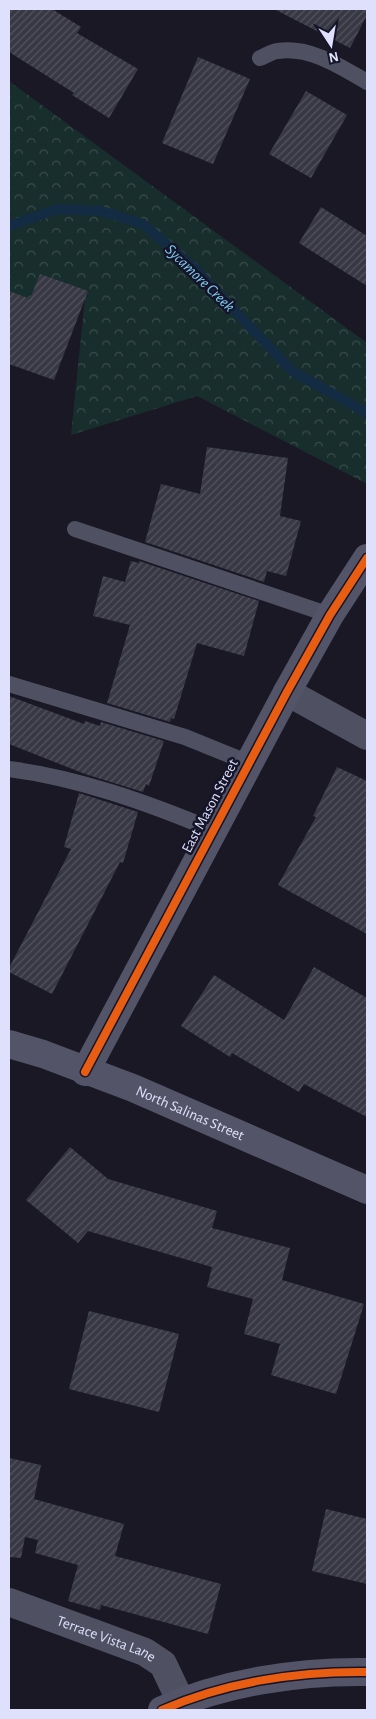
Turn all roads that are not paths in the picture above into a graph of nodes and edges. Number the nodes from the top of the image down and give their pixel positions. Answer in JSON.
{"nodes":[{"id":1,"x":260,"y":58,"type":"dead end"},
{"id":2,"x":367,"y":82,"type":"edge"},
{"id":3,"x":75,"y":528,"type":"dead end"},
{"id":4,"x":367,"y":558,"type":"edge"},
{"id":5,"x":330,"y":615,"type":"junction"},
{"id":6,"x":9,"y":684,"type":"edge"},
{"id":7,"x":287,"y":692,"type":"junction"},
{"id":8,"x":367,"y":736,"type":"edge"},
{"id":9,"x":249,"y":763,"type":"junction"},
{"id":10,"x":9,"y":769,"type":"edge"},
{"id":11,"x":213,"y":830,"type":"junction"},
{"id":12,"x":9,"y":1044,"type":"edge"},
{"id":13,"x":85,"y":1072,"type":"junction"},
{"id":14,"x":367,"y":1190,"type":"edge"},
{"id":15,"x":9,"y":1602,"type":"edge"},
{"id":16,"x":367,"y":1672,"type":"edge"},
{"id":17,"x":172,"y":1706,"type":"edge"}],
"edges":[{"from":1,"to":2,"type":"lane"},
{"from":3,"to":5,"type":"lane"},
{"from":4,"to":5,"type":"street","name":"East Mason Street"},
{"from":5,"to":7,"type":"street","name":"East Mason Street"},
{"from":6,"to":9,"type":"lane"},
{"from":7,"to":8,"type":"street"},
{"from":7,"to":9,"type":"street","name":"East Mason Street"},
{"from":9,"to":11,"type":"street","name":"East Mason Street"},
{"from":10,"to":11,"type":"lane"},
{"from":11,"to":13,"type":"street","name":"East Mason Street"},
{"from":12,"to":13,"type":"street","name":"North Salinas Street"},
{"from":13,"to":14,"type":"street","name":"North Salinas Street"},
{"from":15,"to":17,"type":"street","name":"Terrace Vista Lane"},
{"from":16,"to":17,"type":"street"}]}
